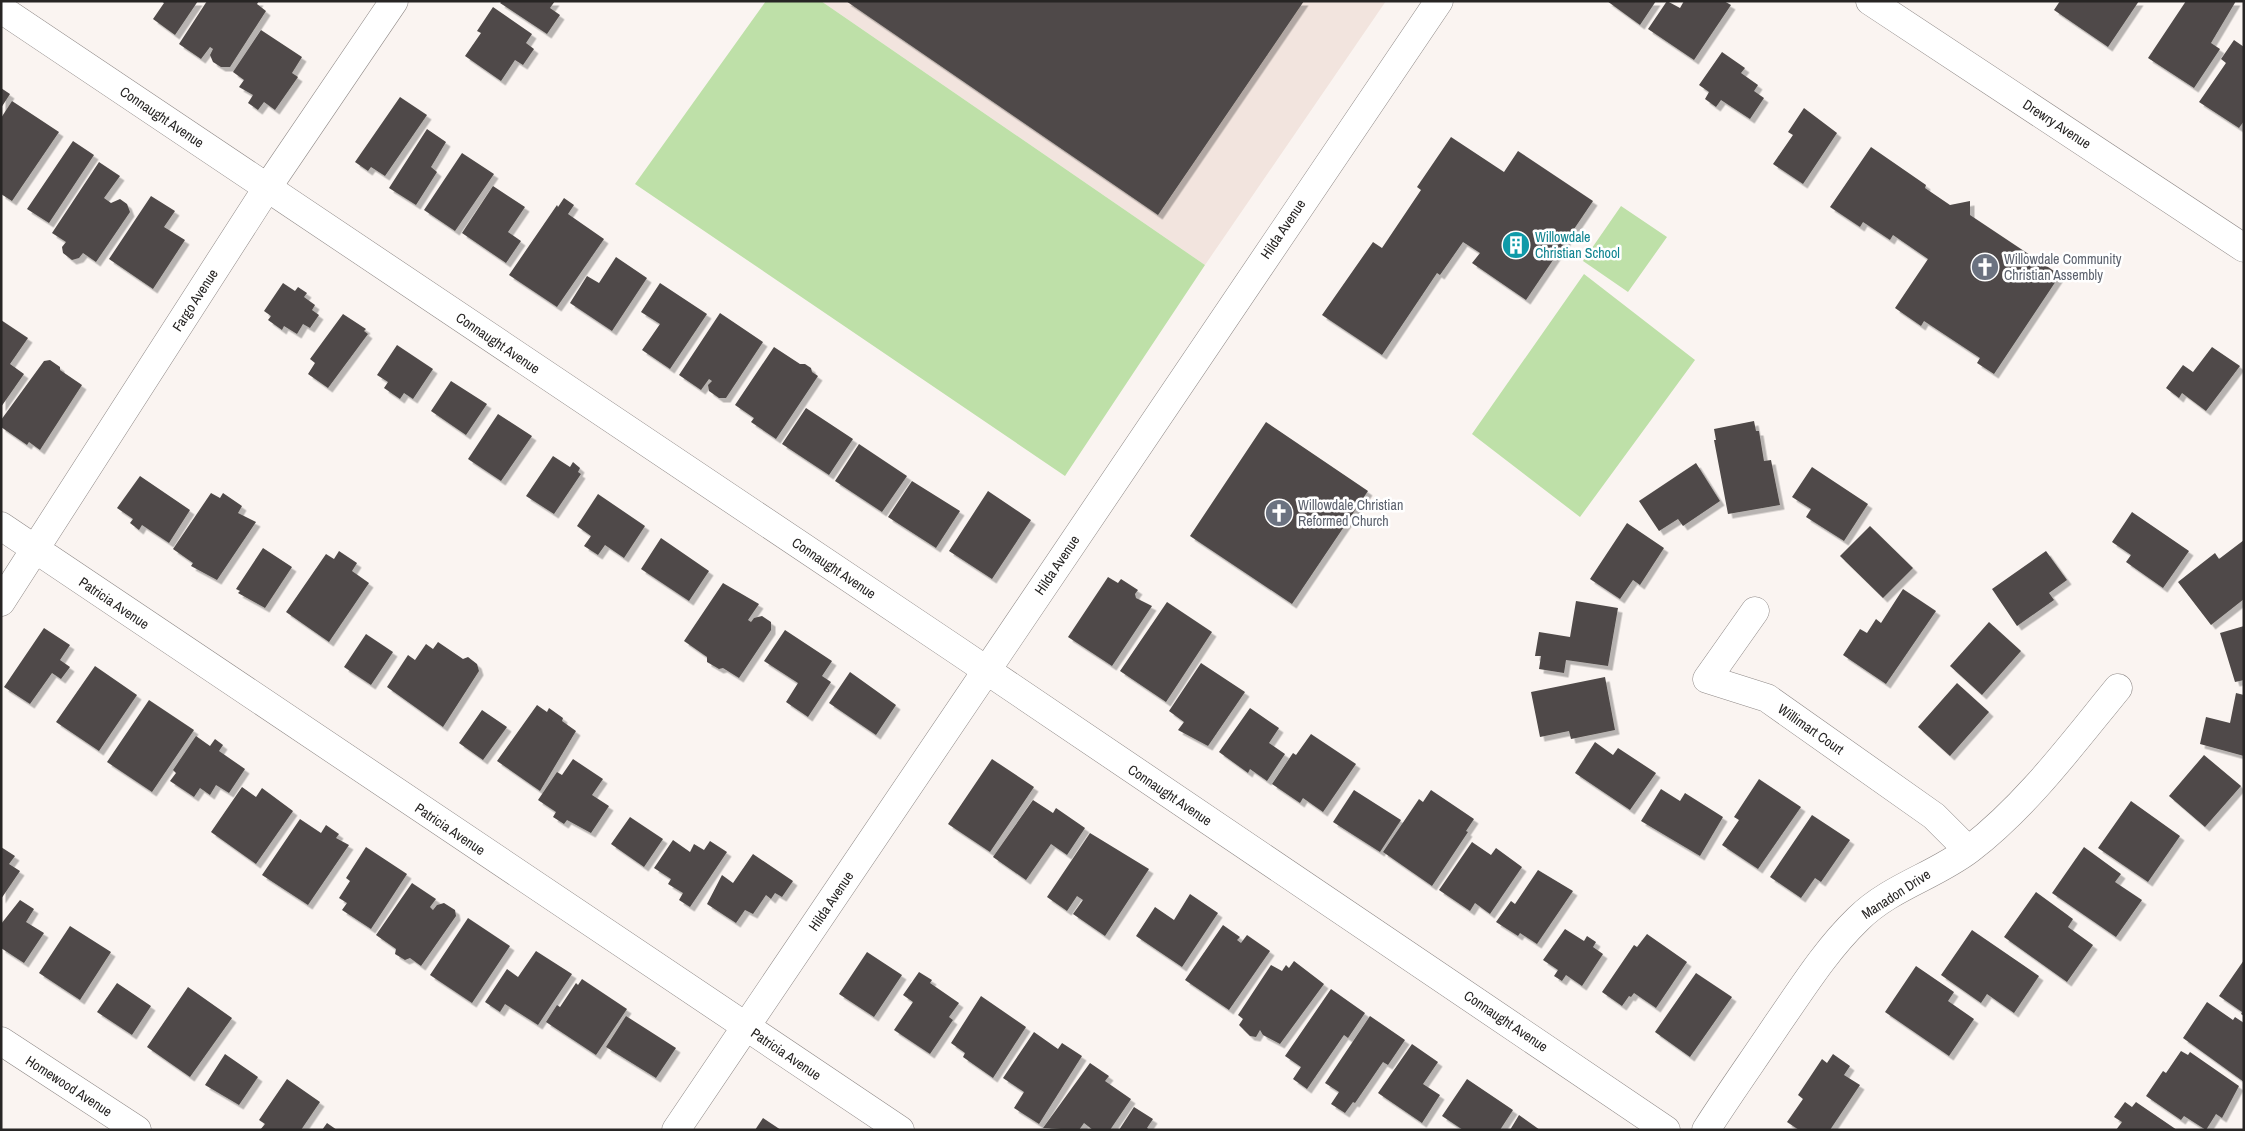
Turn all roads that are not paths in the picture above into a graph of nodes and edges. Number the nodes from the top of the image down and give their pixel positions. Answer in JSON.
{"nodes":[{"id":1,"x":394,"y":1,"type":"edge"},
{"id":2,"x":1439,"y":1,"type":"edge"},
{"id":3,"x":1870,"y":1,"type":"edge"},
{"id":4,"x":1,"y":9,"type":"edge"},
{"id":5,"x":267,"y":188,"type":"junction"},
{"id":6,"x":2244,"y":248,"type":"edge"},
{"id":7,"x":1,"y":526,"type":"edge"},
{"id":8,"x":35,"y":550,"type":"junction"},
{"id":9,"x":1,"y":602,"type":"edge"},
{"id":10,"x":1755,"y":611,"type":"dead end"},
{"id":11,"x":987,"y":671,"type":"junction"},
{"id":12,"x":2118,"y":688,"type":"dead end"},
{"id":13,"x":1968,"y":850,"type":"junction"},
{"id":14,"x":746,"y":1028,"type":"junction"},
{"id":15,"x":1,"y":1041,"type":"edge"},
{"id":16,"x":137,"y":1130,"type":"edge"},
{"id":17,"x":676,"y":1130,"type":"edge"},
{"id":18,"x":900,"y":1130,"type":"edge"},
{"id":19,"x":1666,"y":1130,"type":"edge"},
{"id":20,"x":1706,"y":1130,"type":"edge"}],
"edges":[{"from":1,"to":5,"type":"street","name":"Fargo Avenue"},
{"from":2,"to":11,"type":"street","name":"Hilda Avenue"},
{"from":3,"to":6,"type":"street","name":"Drewry Avenue"},
{"from":4,"to":5,"type":"street","name":"Connaught Avenue"},
{"from":5,"to":8,"type":"street","name":"Fargo Avenue"},
{"from":5,"to":11,"type":"street","name":"Connaught Avenue"},
{"from":7,"to":8,"type":"street","name":"Patricia Avenue"},
{"from":8,"to":9,"type":"street","name":"Fargo Avenue"},
{"from":8,"to":14,"type":"street","name":"Patricia Avenue"},
{"from":10,"to":13,"type":"street","name":"Willimart Court"},
{"from":11,"to":14,"type":"street","name":"Hilda Avenue"},
{"from":11,"to":19,"type":"street","name":"Connaught Avenue"},
{"from":12,"to":13,"type":"street","name":"Manadon Drive"},
{"from":13,"to":20,"type":"street","name":"Manadon Drive"},
{"from":14,"to":17,"type":"street","name":"Hilda Avenue"},
{"from":14,"to":18,"type":"street","name":"Patricia Avenue"},
{"from":15,"to":16,"type":"street","name":"Homewood Avenue"}]}
